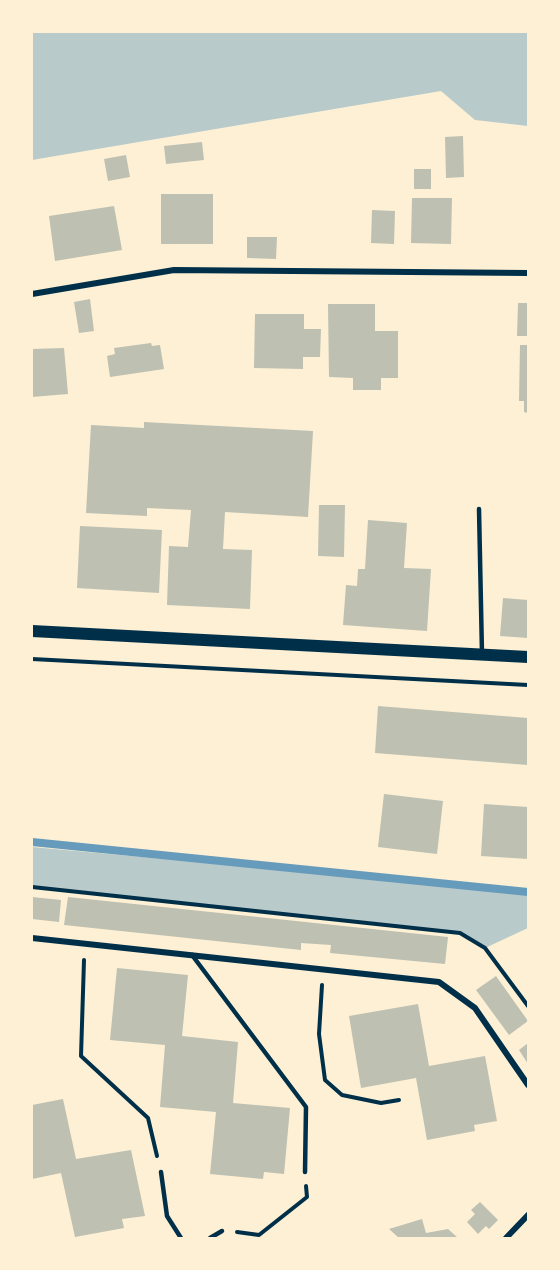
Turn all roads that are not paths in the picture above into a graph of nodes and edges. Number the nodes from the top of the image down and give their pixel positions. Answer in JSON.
{"nodes":[{"id":1,"x":528,"y":273,"type":"edge"},
{"id":2,"x":32,"y":294,"type":"edge"},
{"id":3,"x":479,"y":509,"type":"dead end"},
{"id":4,"x":32,"y":631,"type":"edge"},
{"id":5,"x":482,"y":654,"type":"junction"},
{"id":6,"x":528,"y":657,"type":"edge"},
{"id":7,"x":32,"y":939,"type":"edge"},
{"id":8,"x":192,"y":956,"type":"junction"},
{"id":9,"x":528,"y":1085,"type":"edge"},
{"id":10,"x":161,"y":1172,"type":"road end"},
{"id":11,"x":304,"y":1172,"type":"road end"},
{"id":12,"x":528,"y":1215,"type":"edge"},
{"id":13,"x":222,"y":1231,"type":"road end"},
{"id":14,"x":182,"y":1239,"type":"edge"},
{"id":15,"x":210,"y":1239,"type":"edge"},
{"id":16,"x":506,"y":1239,"type":"edge"}],
"edges":[{"from":1,"to":2,"type":"street"},
{"from":3,"to":5,"type":"lane"},
{"from":4,"to":5,"type":"main road"},
{"from":5,"to":6,"type":"main road"},
{"from":7,"to":8,"type":"street"},
{"from":8,"to":9,"type":"street"},
{"from":8,"to":11,"type":"lane"},
{"from":10,"to":14,"type":"lane"},
{"from":12,"to":16,"type":"street"},
{"from":13,"to":15,"type":"lane"}]}
